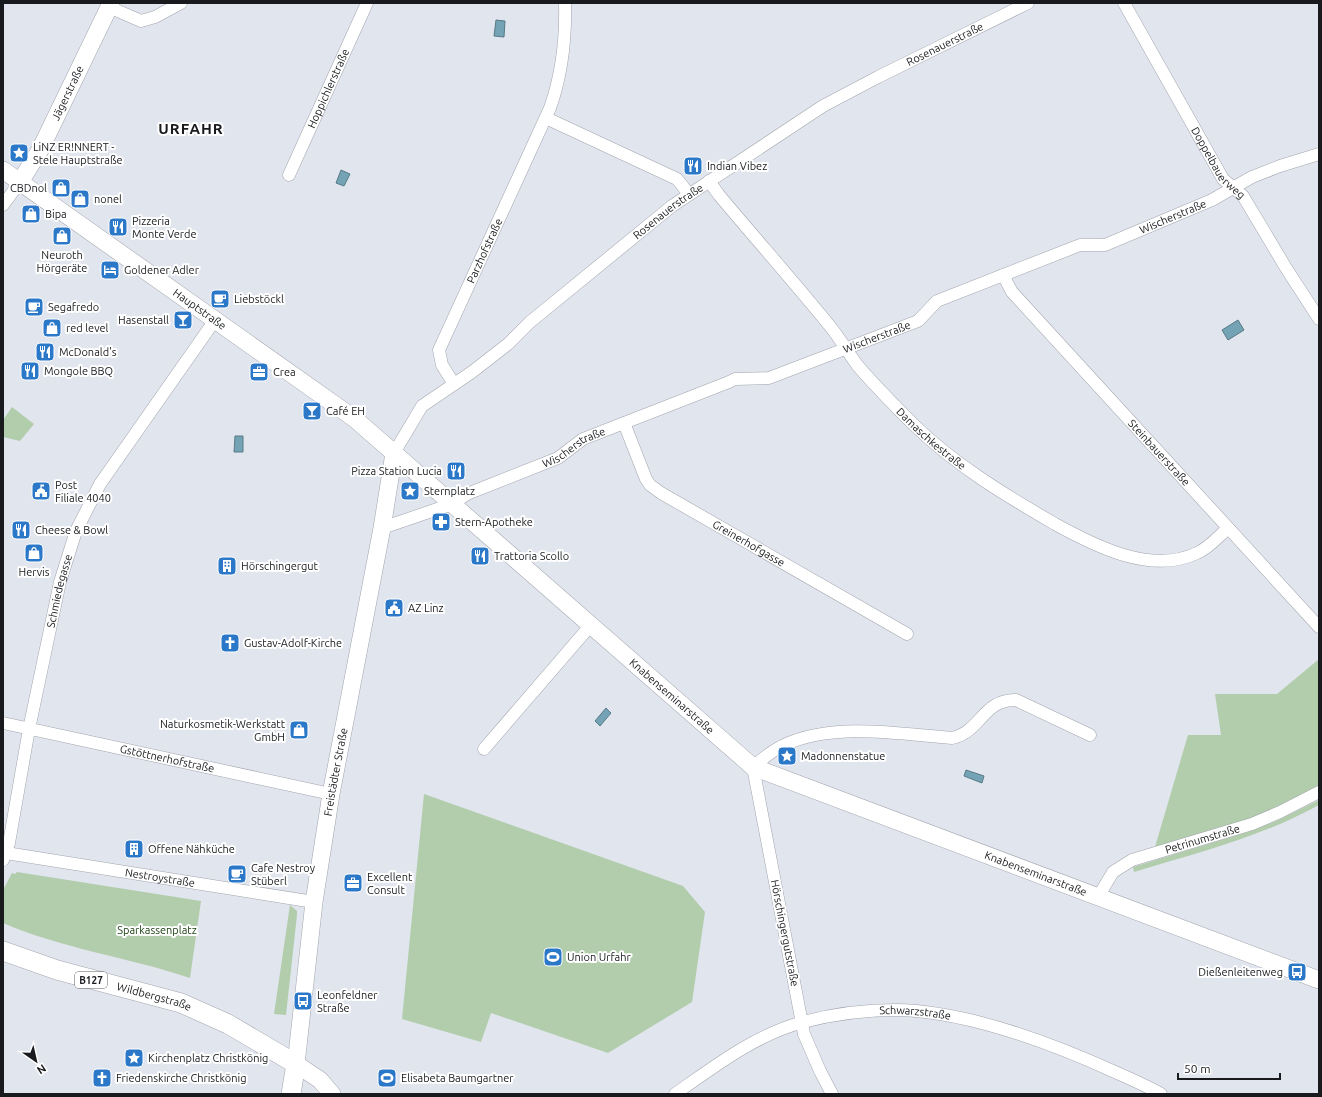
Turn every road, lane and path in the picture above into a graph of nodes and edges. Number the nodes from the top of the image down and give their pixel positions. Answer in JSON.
{"nodes":[{"id":1,"x":181,"y":3,"type":"edge"},
{"id":2,"x":367,"y":3,"type":"edge"},
{"id":3,"x":565,"y":3,"type":"edge"},
{"id":4,"x":1028,"y":3,"type":"edge"},
{"id":5,"x":1124,"y":3,"type":"edge"},
{"id":6,"x":110,"y":5,"type":"edge"},
{"id":7,"x":546,"y":118,"type":"junction"},
{"id":8,"x":1319,"y":154,"type":"edge"},
{"id":9,"x":3,"y":170,"type":"edge"},
{"id":10,"x":289,"y":175,"type":"dead end"},
{"id":11,"x":709,"y":181,"type":"junction"},
{"id":12,"x":20,"y":182,"type":"junction"},
{"id":13,"x":1234,"y":189,"type":"junction"},
{"id":14,"x":689,"y":194,"type":"junction"},
{"id":15,"x":3,"y":205,"type":"edge"},
{"id":16,"x":1003,"y":275,"type":"junction"},
{"id":17,"x":1319,"y":319,"type":"edge"},
{"id":18,"x":216,"y":320,"type":"junction"},
{"id":19,"x":846,"y":348,"type":"junction"},
{"id":20,"x":454,"y":384,"type":"junction"},
{"id":21,"x":624,"y":423,"type":"junction"},
{"id":22,"x":394,"y":453,"type":"junction"},
{"id":23,"x":452,"y":504,"type":"junction"},
{"id":24,"x":382,"y":528,"type":"junction"},
{"id":25,"x":1228,"y":528,"type":"junction"},
{"id":26,"x":590,"y":626,"type":"junction"},
{"id":27,"x":1319,"y":627,"type":"edge"},
{"id":28,"x":908,"y":634,"type":"dead end"},
{"id":29,"x":3,"y":723,"type":"edge"},
{"id":30,"x":29,"y":729,"type":"junction"},
{"id":31,"x":1090,"y":735,"type":"dead end"},
{"id":32,"x":484,"y":749,"type":"dead end"},
{"id":33,"x":753,"y":767,"type":"junction"},
{"id":34,"x":1319,"y":792,"type":"edge"},
{"id":35,"x":331,"y":794,"type":"junction"},
{"id":36,"x":4,"y":856,"type":"edge"},
{"id":37,"x":1098,"y":897,"type":"junction"},
{"id":38,"x":314,"y":902,"type":"junction"},
{"id":39,"x":3,"y":950,"type":"edge"},
{"id":40,"x":1319,"y":980,"type":"edge"},
{"id":41,"x":802,"y":1022,"type":"junction"},
{"id":42,"x":296,"y":1064,"type":"junction"},
{"id":43,"x":690,"y":1090,"type":"edge"},
{"id":44,"x":292,"y":1094,"type":"edge"},
{"id":45,"x":332,"y":1094,"type":"edge"},
{"id":46,"x":675,"y":1094,"type":"edge"},
{"id":47,"x":832,"y":1094,"type":"edge"},
{"id":48,"x":1161,"y":1094,"type":"edge"}],
"edges":[{"from":1,"to":6,"type":"street"},
{"from":2,"to":10,"type":"street","name":"Hoppichlerstraße"},
{"from":3,"to":7,"type":"street","name":"Parzhofstraße"},
{"from":4,"to":11,"type":"street","name":"Rosenauerstraße"},
{"from":5,"to":13,"type":"street","name":"Doppelbauerweg"},
{"from":6,"to":12,"type":"street","name":"Jägerstraße"},
{"from":7,"to":14,"type":"street"},
{"from":7,"to":20,"type":"street","name":"Parzhofstraße"},
{"from":8,"to":13,"type":"street","name":"Wischerstraße"},
{"from":9,"to":12,"type":"street","name":"Hauptstraße"},
{"from":11,"to":14,"type":"street","name":"Rosenauerstraße"},
{"from":11,"to":19,"type":"street","name":"Damaschkestraße"},
{"from":12,"to":15,"type":"street"},
{"from":12,"to":18,"type":"street","name":"Hauptstraße"},
{"from":13,"to":16,"type":"street","name":"Wischerstraße"},
{"from":13,"to":17,"type":"street","name":"Doppelbauerweg"},
{"from":14,"to":20,"type":"street","name":"Rosenauerstraße"},
{"from":16,"to":19,"type":"street","name":"Wischerstraße"},
{"from":16,"to":25,"type":"street","name":"Steinbauerstraße"},
{"from":18,"to":22,"type":"street","name":"Hauptstraße"},
{"from":18,"to":30,"type":"street","name":"Schmiedegasse"},
{"from":19,"to":21,"type":"street","name":"Wischerstraße"},
{"from":19,"to":25,"type":"street","name":"Damaschkestraße"},
{"from":20,"to":22,"type":"street","name":"Rosenauerstraße"},
{"from":21,"to":23,"type":"street","name":"Wischerstraße"},
{"from":21,"to":28,"type":"street","name":"Greinerhofgasse"},
{"from":22,"to":23,"type":"street","name":"Knabenseminarstraße"},
{"from":22,"to":24,"type":"street","name":"Freistädter Straße"},
{"from":23,"to":24,"type":"street"},
{"from":23,"to":26,"type":"street","name":"Knabenseminarstraße"},
{"from":24,"to":35,"type":"street","name":"Freistädter Straße"},
{"from":25,"to":27,"type":"street","name":"Steinbauerstraße"},
{"from":26,"to":32,"type":"street"},
{"from":26,"to":33,"type":"street","name":"Knabenseminarstraße"},
{"from":29,"to":30,"type":"street","name":"Gstöttnerhofstraße"},
{"from":30,"to":35,"type":"street","name":"Gstöttnerhofstraße"},
{"from":30,"to":36,"type":"street","name":"Schmiedegasse"},
{"from":31,"to":33,"type":"street"},
{"from":33,"to":37,"type":"street","name":"Knabenseminarstraße"},
{"from":33,"to":41,"type":"street","name":"Hörschingergutstraße"},
{"from":34,"to":37,"type":"street","name":"Petrinumstraße"},
{"from":35,"to":38,"type":"street","name":"Freistädter Straße"},
{"from":36,"to":38,"type":"street","name":"Nestroystraße"},
{"from":37,"to":40,"type":"street","name":"Knabenseminarstraße"},
{"from":38,"to":42,"type":"street","name":"Freistädter Straße"},
{"from":39,"to":42,"type":"main road","name":"Wildbergstraße","number":"B127"},
{"from":41,"to":43,"type":"street","name":"Schwarzstraße"},
{"from":41,"to":47,"type":"street","name":"Hörschingergutstraße"},
{"from":41,"to":48,"type":"street","name":"Schwarzstraße"},
{"from":42,"to":44,"type":"main road","name":"Freistädter Straße"},
{"from":42,"to":45,"type":"street"},
{"from":43,"to":46,"type":"street","name":"Schwarzstraße"}]}
